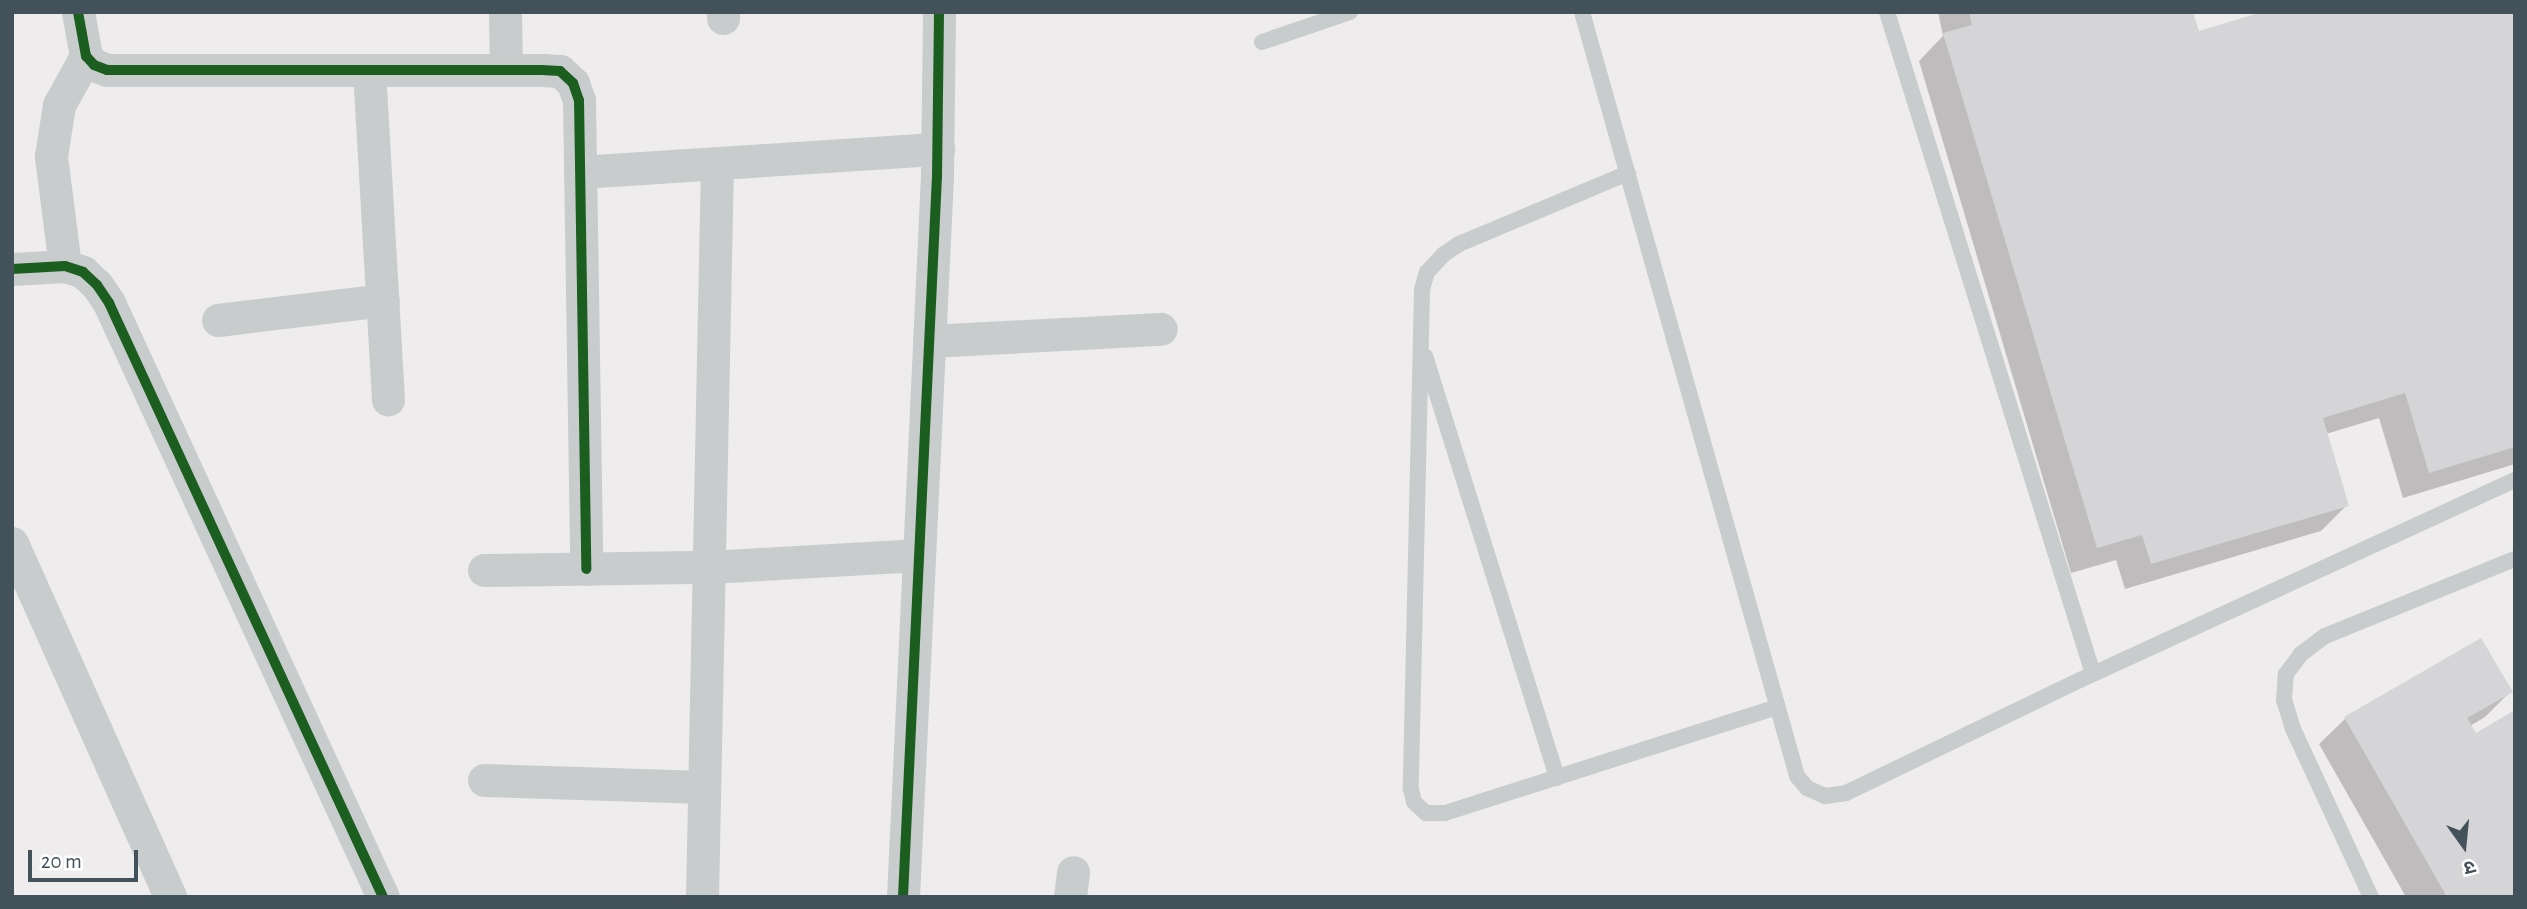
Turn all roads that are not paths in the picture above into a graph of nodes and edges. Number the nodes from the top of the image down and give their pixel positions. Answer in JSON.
{"nodes":[{"id":1,"x":78,"y":12,"type":"edge"},
{"id":2,"x":505,"y":12,"type":"edge"},
{"id":3,"x":939,"y":12,"type":"edge"},
{"id":4,"x":1350,"y":12,"type":"edge"},
{"id":5,"x":1582,"y":12,"type":"edge"},
{"id":6,"x":1887,"y":12,"type":"edge"},
{"id":7,"x":1262,"y":42,"type":"dead end"},
{"id":8,"x":86,"y":56,"type":"junction"},
{"id":9,"x":369,"y":70,"type":"junction"},
{"id":10,"x":506,"y":70,"type":"junction"},
{"id":11,"x":938,"y":149,"type":"junction"},
{"id":12,"x":717,"y":163,"type":"junction"},
{"id":13,"x":580,"y":172,"type":"junction"},
{"id":14,"x":1628,"y":173,"type":"junction"},
{"id":15,"x":65,"y":266,"type":"junction"},
{"id":16,"x":12,"y":269,"type":"edge"},
{"id":17,"x":383,"y":300,"type":"junction"},
{"id":18,"x":218,"y":320,"type":"dead end"},
{"id":19,"x":1161,"y":329,"type":"dead end"},
{"id":20,"x":929,"y":341,"type":"junction"},
{"id":21,"x":1420,"y":342,"type":"junction"},
{"id":22,"x":388,"y":399,"type":"dead end"},
{"id":23,"x":2515,"y":480,"type":"edge"},
{"id":24,"x":12,"y":543,"type":"edge"},
{"id":25,"x":919,"y":555,"type":"junction"},
{"id":26,"x":2515,"y":559,"type":"edge"},
{"id":27,"x":709,"y":567,"type":"junction"},
{"id":28,"x":586,"y":569,"type":"junction"},
{"id":29,"x":484,"y":570,"type":"dead end"},
{"id":30,"x":2093,"y":674,"type":"junction"},
{"id":31,"x":1778,"y":707,"type":"junction"},
{"id":32,"x":1557,"y":778,"type":"junction"},
{"id":33,"x":484,"y":780,"type":"dead end"},
{"id":34,"x":704,"y":788,"type":"junction"},
{"id":35,"x":170,"y":897,"type":"edge"},
{"id":36,"x":383,"y":897,"type":"edge"},
{"id":37,"x":702,"y":897,"type":"edge"},
{"id":38,"x":903,"y":897,"type":"edge"},
{"id":39,"x":2371,"y":897,"type":"edge"}],
"edges":[{"from":1,"to":8,"type":"street"},
{"from":2,"to":10,"type":"street"},
{"from":3,"to":11,"type":"street"},
{"from":4,"to":7,"type":"lane"},
{"from":5,"to":14,"type":"lane"},
{"from":6,"to":30,"type":"lane"},
{"from":8,"to":9,"type":"street"},
{"from":8,"to":15,"type":"street"},
{"from":9,"to":10,"type":"street"},
{"from":9,"to":17,"type":"street"},
{"from":10,"to":13,"type":"street"},
{"from":11,"to":12,"type":"street"},
{"from":11,"to":20,"type":"street"},
{"from":12,"to":13,"type":"street"},
{"from":12,"to":27,"type":"street"},
{"from":13,"to":28,"type":"street"},
{"from":14,"to":21,"type":"lane"},
{"from":14,"to":31,"type":"lane"},
{"from":15,"to":16,"type":"street"},
{"from":15,"to":36,"type":"street"},
{"from":17,"to":18,"type":"street"},
{"from":17,"to":22,"type":"street"},
{"from":19,"to":20,"type":"street"},
{"from":20,"to":25,"type":"street"},
{"from":21,"to":32,"type":"lane"},
{"from":21,"to":32,"type":"lane"},
{"from":23,"to":30,"type":"lane"},
{"from":24,"to":35,"type":"street"},
{"from":25,"to":27,"type":"street"},
{"from":25,"to":38,"type":"street"},
{"from":26,"to":39,"type":"lane"},
{"from":27,"to":28,"type":"street"},
{"from":27,"to":34,"type":"street"},
{"from":28,"to":29,"type":"street"},
{"from":30,"to":31,"type":"lane"},
{"from":31,"to":32,"type":"lane"},
{"from":33,"to":34,"type":"street"},
{"from":34,"to":37,"type":"street"}]}
